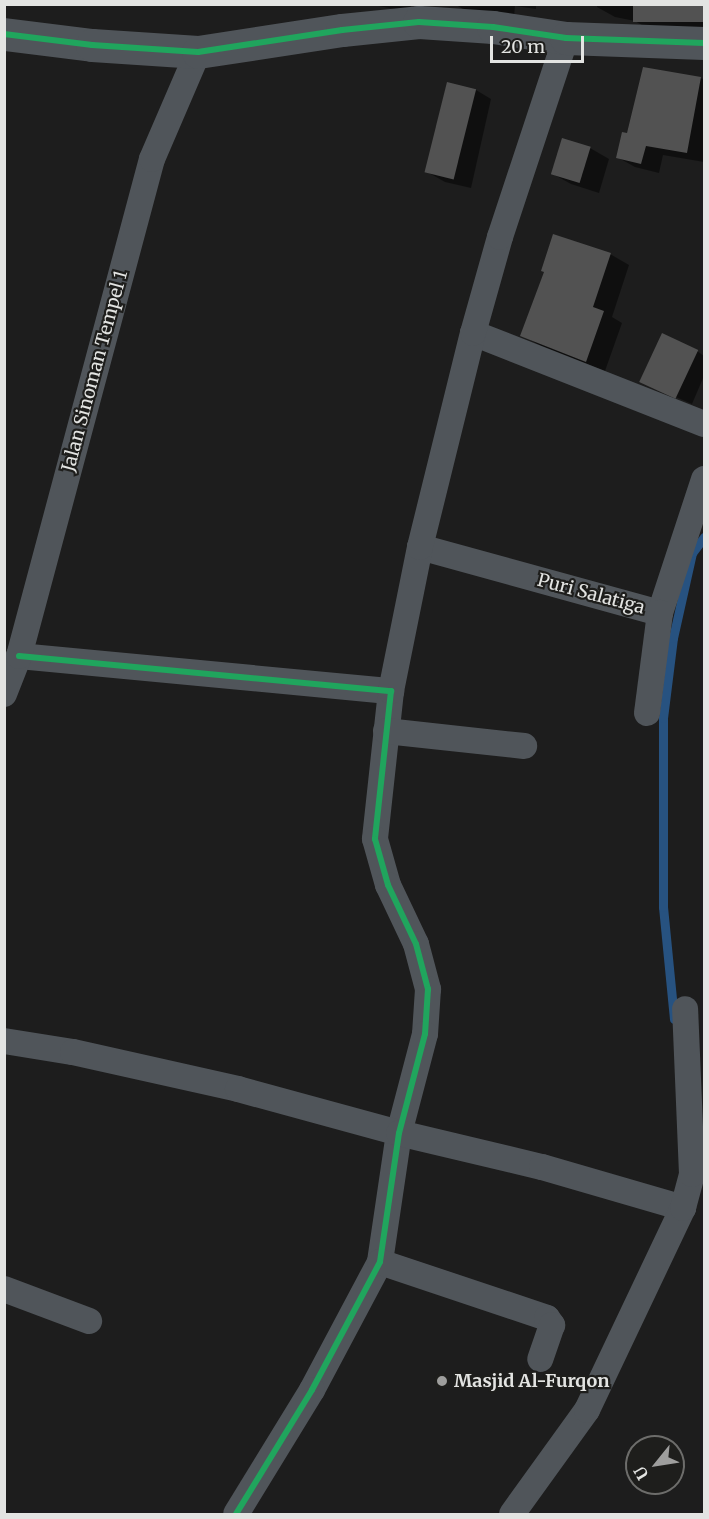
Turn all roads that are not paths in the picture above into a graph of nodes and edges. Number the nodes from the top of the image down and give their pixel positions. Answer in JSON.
{"nodes":[{"id":1,"x":419,"y":14,"type":"edge"},
{"id":2,"x":4,"y":34,"type":"edge"},
{"id":3,"x":566,"y":38,"type":"junction"},
{"id":4,"x":705,"y":43,"type":"edge"},
{"id":5,"x":198,"y":52,"type":"junction"},
{"id":6,"x":473,"y":333,"type":"junction"},
{"id":7,"x":705,"y":424,"type":"edge"},
{"id":8,"x":705,"y":479,"type":"edge"},
{"id":9,"x":420,"y":547,"type":"junction"},
{"id":10,"x":660,"y":613,"type":"junction"},
{"id":11,"x":19,"y":656,"type":"junction"},
{"id":12,"x":391,"y":691,"type":"junction"},
{"id":13,"x":4,"y":694,"type":"edge"},
{"id":14,"x":646,"y":713,"type":"dead end"},
{"id":15,"x":387,"y":731,"type":"junction"},
{"id":16,"x":524,"y":746,"type":"dead end"},
{"id":17,"x":685,"y":1009,"type":"dead end"},
{"id":18,"x":4,"y":1041,"type":"edge"},
{"id":19,"x":399,"y":1133,"type":"junction"},
{"id":20,"x":674,"y":1205,"type":"junction"},
{"id":21,"x":380,"y":1262,"type":"junction"},
{"id":22,"x":4,"y":1289,"type":"edge"},
{"id":23,"x":89,"y":1321,"type":"dead end"},
{"id":24,"x":540,"y":1359,"type":"dead end"},
{"id":25,"x":236,"y":1515,"type":"edge"},
{"id":26,"x":512,"y":1515,"type":"edge"}],
"edges":[{"from":1,"to":3,"type":"street"},
{"from":1,"to":5,"type":"street"},
{"from":2,"to":5,"type":"street"},
{"from":3,"to":4,"type":"street"},
{"from":3,"to":6,"type":"street"},
{"from":5,"to":11,"type":"street","name":"Jalan Sinoman Tempel 1"},
{"from":6,"to":7,"type":"street"},
{"from":6,"to":9,"type":"street"},
{"from":8,"to":10,"type":"street","name":"Puri Salatiga"},
{"from":9,"to":10,"type":"street","name":"Puri Salatiga"},
{"from":9,"to":12,"type":"street"},
{"from":10,"to":14,"type":"street"},
{"from":11,"to":12,"type":"street"},
{"from":11,"to":13,"type":"street","name":"Jalan Sinoman Tempel 1"},
{"from":12,"to":15,"type":"street"},
{"from":15,"to":16,"type":"street"},
{"from":15,"to":19,"type":"street"},
{"from":17,"to":20,"type":"street"},
{"from":18,"to":19,"type":"street"},
{"from":19,"to":20,"type":"street"},
{"from":19,"to":21,"type":"street"},
{"from":20,"to":26,"type":"street"},
{"from":21,"to":24,"type":"street"},
{"from":21,"to":25,"type":"street"},
{"from":22,"to":23,"type":"street"}]}
